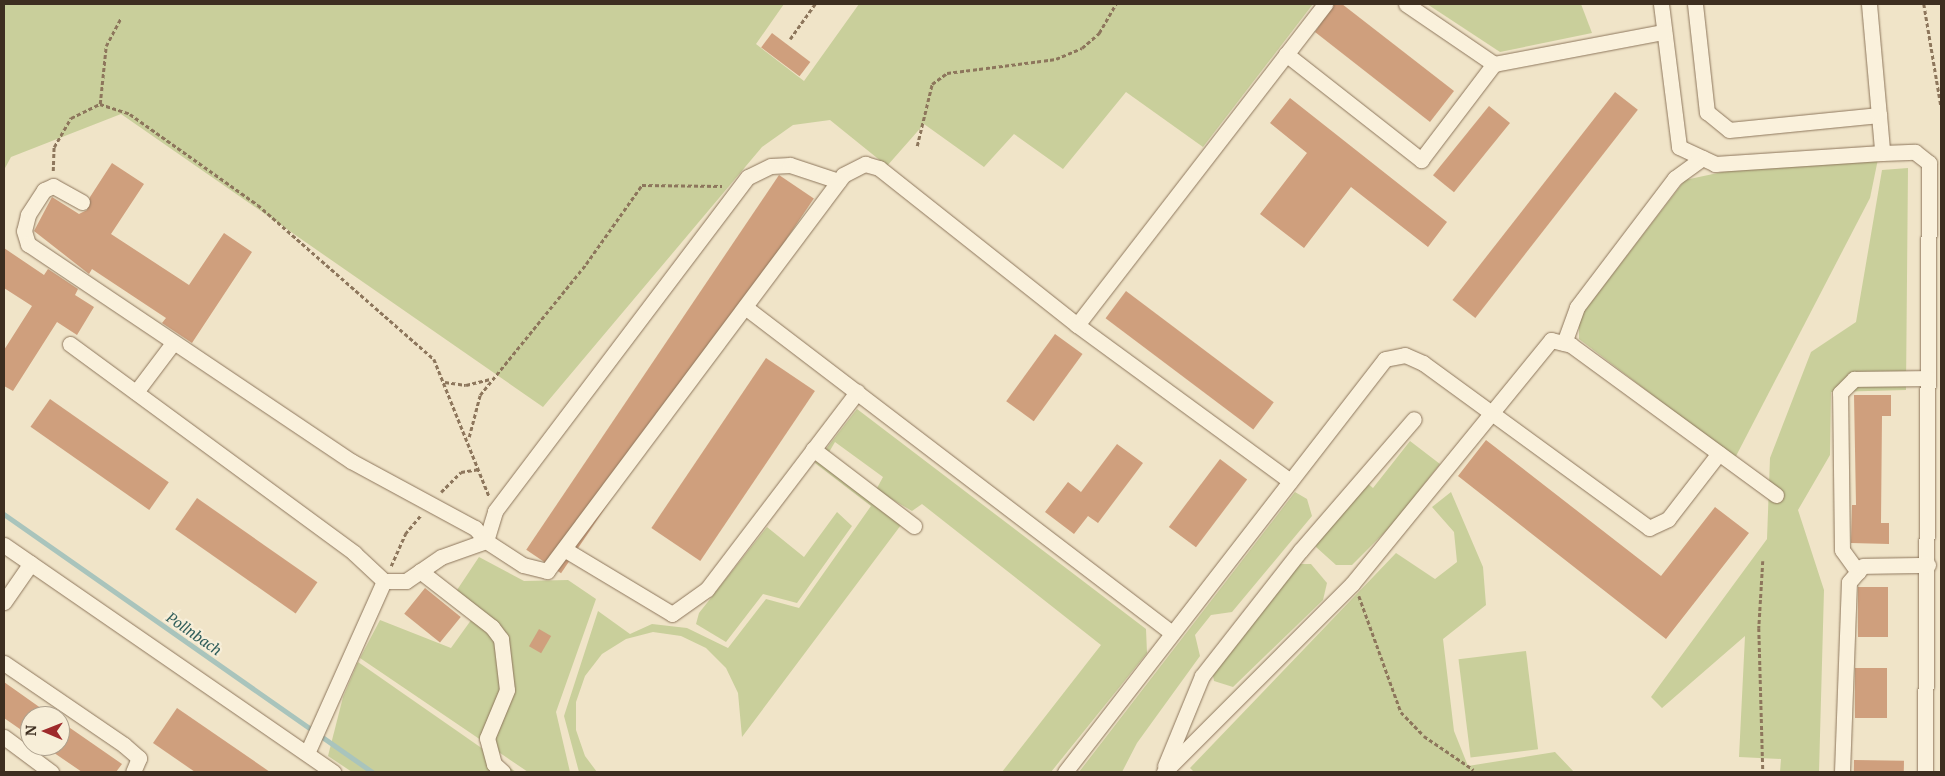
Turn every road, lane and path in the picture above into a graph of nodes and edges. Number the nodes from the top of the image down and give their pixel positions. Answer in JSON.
{"nodes":[{"id":1,"x":815,"y":4,"type":"edge"},
{"id":2,"x":1116,"y":4,"type":"edge"},
{"id":3,"x":1325,"y":4,"type":"edge"},
{"id":4,"x":1406,"y":4,"type":"edge"},
{"id":5,"x":1661,"y":4,"type":"edge"},
{"id":6,"x":1694,"y":4,"type":"edge"},
{"id":7,"x":1869,"y":4,"type":"edge"},
{"id":8,"x":1924,"y":4,"type":"edge"},
{"id":9,"x":122,"y":18,"type":"dead end"},
{"id":10,"x":1664,"y":32,"type":"junction"},
{"id":11,"x":790,"y":39,"type":"dead end"},
{"id":12,"x":1286,"y":54,"type":"junction"},
{"id":13,"x":1494,"y":64,"type":"junction"},
{"id":14,"x":100,"y":104,"type":"junction"},
{"id":15,"x":1941,"y":106,"type":"edge"},
{"id":16,"x":1879,"y":115,"type":"junction"},
{"id":17,"x":917,"y":146,"type":"dead end"},
{"id":18,"x":1882,"y":153,"type":"junction"},
{"id":19,"x":1704,"y":158,"type":"junction"},
{"id":20,"x":838,"y":181,"type":"junction"},
{"id":21,"x":53,"y":186,"type":"junction"},
{"id":22,"x":739,"y":190,"type":"junction"},
{"id":23,"x":82,"y":202,"type":"dead end"},
{"id":24,"x":745,"y":307,"type":"junction"},
{"id":25,"x":1077,"y":325,"type":"junction"},
{"id":26,"x":173,"y":343,"type":"junction"},
{"id":27,"x":1564,"y":343,"type":"junction"},
{"id":28,"x":70,"y":344,"type":"dead end"},
{"id":29,"x":1927,"y":378,"type":"junction"},
{"id":30,"x":492,"y":379,"type":"junction"},
{"id":31,"x":445,"y":382,"type":"junction"},
{"id":32,"x":136,"y":392,"type":"junction"},
{"id":33,"x":857,"y":392,"type":"junction"},
{"id":34,"x":1494,"y":415,"type":"junction"},
{"id":35,"x":1414,"y":419,"type":"dead end"},
{"id":36,"x":468,"y":438,"type":"junction"},
{"id":37,"x":813,"y":450,"type":"junction"},
{"id":38,"x":1719,"y":453,"type":"junction"},
{"id":39,"x":1290,"y":481,"type":"junction"},
{"id":40,"x":1776,"y":495,"type":"dead end"},
{"id":41,"x":495,"y":511,"type":"junction"},
{"id":42,"x":914,"y":526,"type":"dead end"},
{"id":43,"x":486,"y":541,"type":"junction"},
{"id":44,"x":4,"y":545,"type":"edge"},
{"id":45,"x":564,"y":549,"type":"junction"},
{"id":46,"x":1763,"y":561,"type":"dead end"},
{"id":47,"x":31,"y":563,"type":"junction"},
{"id":48,"x":1928,"y":565,"type":"junction"},
{"id":49,"x":420,"y":571,"type":"junction"},
{"id":50,"x":1858,"y":572,"type":"junction"},
{"id":51,"x":384,"y":581,"type":"junction"},
{"id":52,"x":1352,"y":584,"type":"junction"},
{"id":53,"x":4,"y":602,"type":"edge"},
{"id":54,"x":1172,"y":633,"type":"junction"},
{"id":55,"x":4,"y":663,"type":"edge"},
{"id":56,"x":4,"y":737,"type":"edge"},
{"id":57,"x":307,"y":753,"type":"junction"},
{"id":58,"x":1474,"y":770,"type":"dead end"},
{"id":59,"x":51,"y":772,"type":"edge"},
{"id":60,"x":133,"y":772,"type":"edge"},
{"id":61,"x":333,"y":772,"type":"edge"},
{"id":62,"x":503,"y":772,"type":"edge"},
{"id":63,"x":1065,"y":772,"type":"edge"},
{"id":64,"x":1163,"y":772,"type":"edge"},
{"id":65,"x":1763,"y":772,"type":"edge"},
{"id":66,"x":1842,"y":772,"type":"edge"},
{"id":67,"x":1925,"y":772,"type":"edge"}],
"edges":[{"from":1,"to":11,"type":"path"},
{"from":2,"to":17,"type":"path"},
{"from":3,"to":12,"type":"street"},
{"from":4,"to":13,"type":"street"},
{"from":5,"to":10,"type":"street"},
{"from":6,"to":16,"type":"street"},
{"from":7,"to":16,"type":"street"},
{"from":8,"to":15,"type":"path"},
{"from":9,"to":14,"type":"path"},
{"from":10,"to":13,"type":"street"},
{"from":10,"to":19,"type":"street"},
{"from":12,"to":13,"type":"street"},
{"from":12,"to":25,"type":"street"},
{"from":14,"to":21,"type":"path"},
{"from":14,"to":31,"type":"path"},
{"from":16,"to":18,"type":"street"},
{"from":18,"to":19,"type":"street"},
{"from":18,"to":29,"type":"street"},
{"from":19,"to":27,"type":"street"},
{"from":20,"to":22,"type":"street"},
{"from":20,"to":24,"type":"street"},
{"from":20,"to":25,"type":"street"},
{"from":21,"to":23,"type":"street"},
{"from":21,"to":26,"type":"street"},
{"from":22,"to":30,"type":"path"},
{"from":22,"to":41,"type":"street"},
{"from":24,"to":33,"type":"street"},
{"from":24,"to":45,"type":"street"},
{"from":25,"to":39,"type":"street"},
{"from":26,"to":32,"type":"street"},
{"from":26,"to":43,"type":"street"},
{"from":27,"to":34,"type":"street"},
{"from":27,"to":38,"type":"street"},
{"from":28,"to":32,"type":"street"},
{"from":29,"to":48,"type":"street"},
{"from":29,"to":50,"type":"street"},
{"from":30,"to":31,"type":"path"},
{"from":30,"to":36,"type":"path"},
{"from":31,"to":36,"type":"path"},
{"from":32,"to":51,"type":"street"},
{"from":33,"to":37,"type":"street"},
{"from":33,"to":54,"type":"street"},
{"from":34,"to":38,"type":"street"},
{"from":34,"to":39,"type":"street"},
{"from":34,"to":52,"type":"street"},
{"from":35,"to":64,"type":"street"},
{"from":36,"to":41,"type":"path"},
{"from":37,"to":42,"type":"street"},
{"from":37,"to":45,"type":"street"},
{"from":38,"to":40,"type":"street"},
{"from":39,"to":54,"type":"street"},
{"from":41,"to":43,"type":"street"},
{"from":43,"to":45,"type":"street"},
{"from":43,"to":49,"type":"street"},
{"from":44,"to":47,"type":"street"},
{"from":46,"to":65,"type":"path"},
{"from":47,"to":53,"type":"street"},
{"from":47,"to":57,"type":"street"},
{"from":48,"to":50,"type":"street"},
{"from":48,"to":67,"type":"street"},
{"from":49,"to":51,"type":"street"},
{"from":49,"to":62,"type":"street"},
{"from":50,"to":66,"type":"street"},
{"from":51,"to":57,"type":"street"},
{"from":52,"to":58,"type":"path"},
{"from":52,"to":64,"type":"street"},
{"from":54,"to":63,"type":"street"},
{"from":55,"to":60,"type":"street"},
{"from":56,"to":59,"type":"street"},
{"from":57,"to":61,"type":"street"}]}
